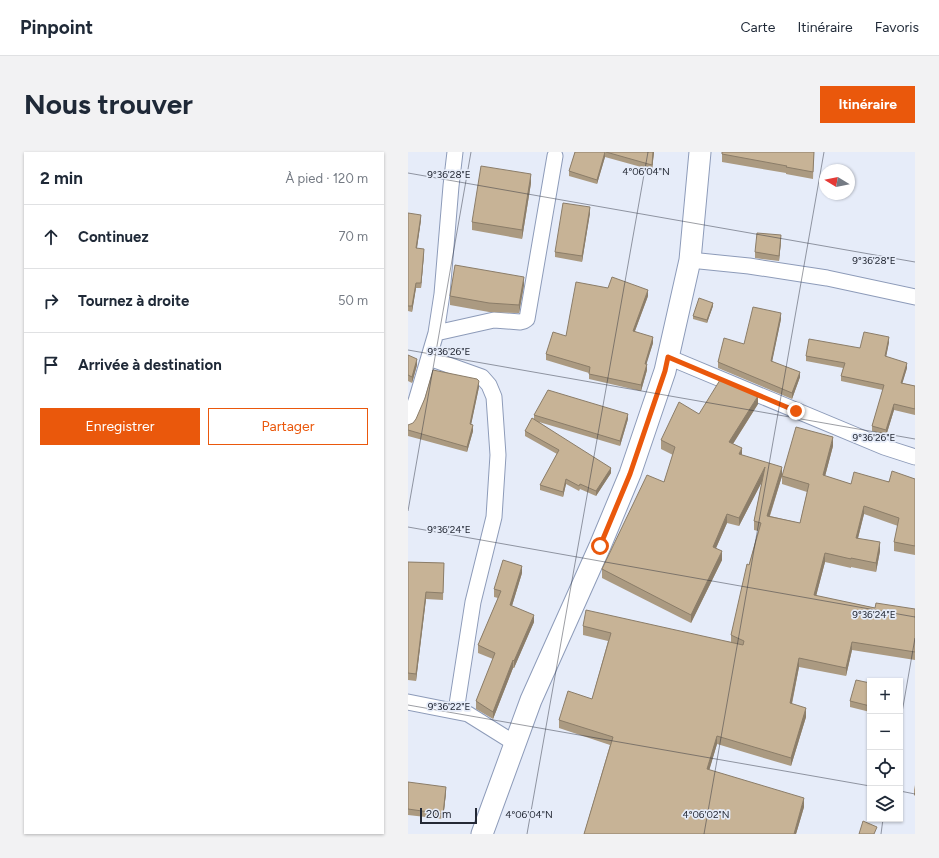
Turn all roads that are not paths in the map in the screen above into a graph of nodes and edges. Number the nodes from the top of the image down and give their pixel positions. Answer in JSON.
{"nodes":[{"id":1,"x":455,"y":152,"type":"edge"},
{"id":2,"x":700,"y":152,"type":"edge"},
{"id":3,"x":555,"y":156,"type":"dead end"},
{"id":4,"x":690,"y":260,"type":"junction"},
{"id":5,"x":915,"y":297,"type":"edge"},
{"id":6,"x":436,"y":333,"type":"junction"},
{"id":7,"x":668,"y":357,"type":"junction"},
{"id":8,"x":429,"y":358,"type":"junction"},
{"id":9,"x":408,"y":422,"type":"edge"},
{"id":10,"x":915,"y":457,"type":"edge"},
{"id":11,"x":408,"y":702,"type":"edge"},
{"id":12,"x":456,"y":711,"type":"junction"},
{"id":13,"x":516,"y":744,"type":"junction"},
{"id":14,"x":482,"y":834,"type":"edge"}],
"edges":[{"from":1,"to":6,"type":"street"},
{"from":2,"to":4,"type":"main road"},
{"from":3,"to":6,"type":"street"},
{"from":4,"to":5,"type":"street"},
{"from":4,"to":7,"type":"main road"},
{"from":6,"to":8,"type":"street"},
{"from":7,"to":10,"type":"street"},
{"from":7,"to":13,"type":"main road"},
{"from":8,"to":9,"type":"street"},
{"from":8,"to":12,"type":"street"},
{"from":11,"to":12,"type":"street"},
{"from":12,"to":13,"type":"street"},
{"from":13,"to":14,"type":"main road"}]}
